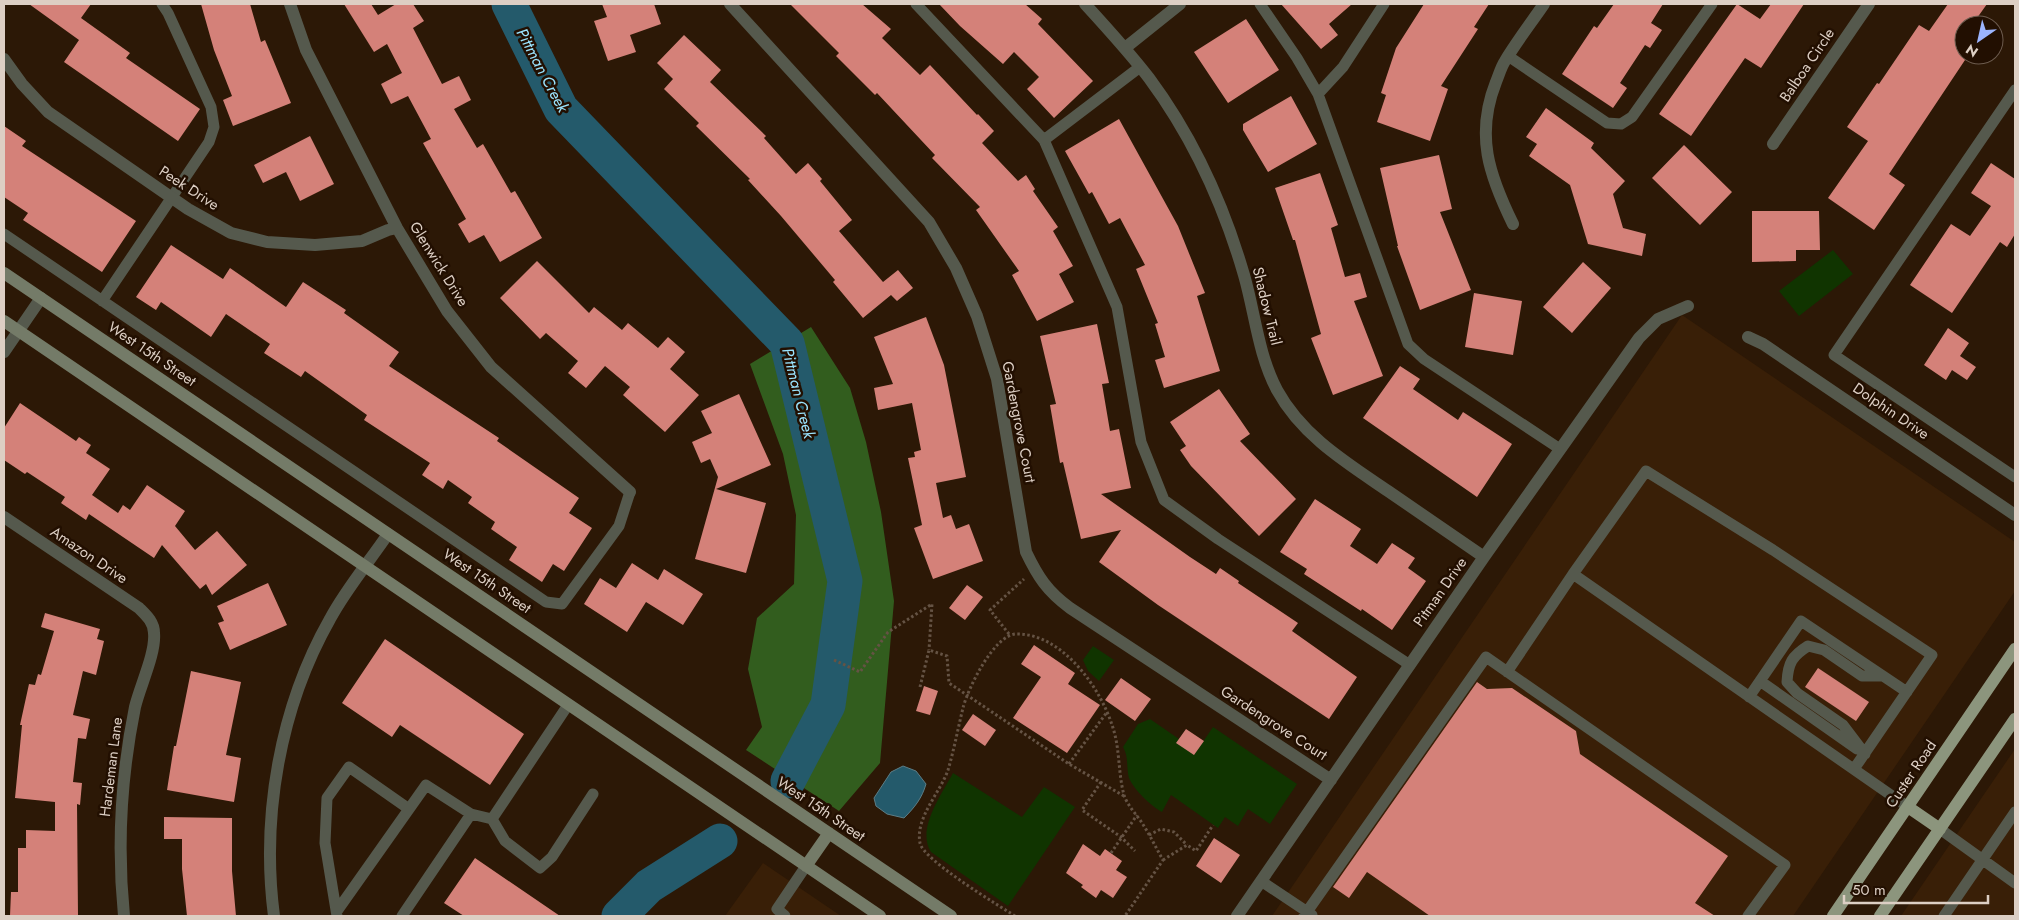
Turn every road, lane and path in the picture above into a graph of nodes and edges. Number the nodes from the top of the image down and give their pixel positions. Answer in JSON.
{"nodes":[{"id":1,"x":162,"y":4,"type":"edge"},
{"id":2,"x":290,"y":4,"type":"edge"},
{"id":3,"x":730,"y":4,"type":"edge"},
{"id":4,"x":916,"y":4,"type":"edge"},
{"id":5,"x":1085,"y":4,"type":"edge"},
{"id":6,"x":1180,"y":4,"type":"edge"},
{"id":7,"x":1260,"y":4,"type":"edge"},
{"id":8,"x":1384,"y":4,"type":"edge"},
{"id":9,"x":1544,"y":4,"type":"edge"},
{"id":10,"x":1712,"y":4,"type":"edge"},
{"id":11,"x":1869,"y":4,"type":"edge"},
{"id":12,"x":1126,"y":48,"type":"junction"},
{"id":13,"x":1508,"y":56,"type":"junction"},
{"id":14,"x":4,"y":59,"type":"edge"},
{"id":15,"x":1140,"y":67,"type":"junction"},
{"id":16,"x":2015,"y":90,"type":"edge"},
{"id":17,"x":1318,"y":94,"type":"junction"},
{"id":18,"x":1044,"y":140,"type":"junction"},
{"id":19,"x":1773,"y":144,"type":"dead end"},
{"id":20,"x":172,"y":198,"type":"junction"},
{"id":21,"x":1513,"y":224,"type":"dead end"},
{"id":22,"x":397,"y":228,"type":"junction"},
{"id":23,"x":4,"y":234,"type":"edge"},
{"id":24,"x":4,"y":273,"type":"edge"},
{"id":25,"x":41,"y":298,"type":"junction"},
{"id":26,"x":102,"y":301,"type":"junction"},
{"id":27,"x":1688,"y":306,"type":"dead end"},
{"id":28,"x":4,"y":321,"type":"edge"},
{"id":29,"x":18,"y":331,"type":"junction"},
{"id":30,"x":1748,"y":337,"type":"dead end"},
{"id":31,"x":4,"y":352,"type":"edge"},
{"id":32,"x":1560,"y":449,"type":"junction"},
{"id":33,"x":2015,"y":477,"type":"edge"},
{"id":34,"x":630,"y":492,"type":"joint"},
{"id":35,"x":2015,"y":514,"type":"edge"},
{"id":36,"x":4,"y":517,"type":"edge"},
{"id":37,"x":388,"y":534,"type":"junction"},
{"id":38,"x":1484,"y":558,"type":"junction"},
{"id":39,"x":365,"y":568,"type":"junction"},
{"id":40,"x":1035,"y":570,"type":"junction"},
{"id":41,"x":1573,"y":574,"type":"junction"},
{"id":42,"x":153,"y":624,"type":"joint"},
{"id":43,"x":1009,"y":634,"type":"junction"},
{"id":44,"x":2015,"y":649,"type":"edge"},
{"id":45,"x":929,"y":650,"type":"junction"},
{"id":46,"x":834,"y":660,"type":"dead end"},
{"id":47,"x":1410,"y":666,"type":"junction"},
{"id":48,"x":1507,"y":672,"type":"junction"},
{"id":49,"x":1882,"y":676,"type":"junction"},
{"id":50,"x":1760,"y":681,"type":"junction"},
{"id":51,"x":920,"y":686,"type":"dead end"},
{"id":52,"x":1907,"y":692,"type":"junction"},
{"id":53,"x":967,"y":695,"type":"junction"},
{"id":54,"x":1749,"y":697,"type":"junction"},
{"id":55,"x":568,"y":705,"type":"junction"},
{"id":56,"x":1107,"y":712,"type":"junction"},
{"id":57,"x":2015,"y":719,"type":"edge"},
{"id":58,"x":1865,"y":754,"type":"junction"},
{"id":59,"x":1069,"y":764,"type":"junction"},
{"id":60,"x":1854,"y":770,"type":"junction"},
{"id":61,"x":1331,"y":780,"type":"junction"},
{"id":62,"x":1100,"y":782,"type":"junction"},
{"id":63,"x":593,"y":794,"type":"dead end"},
{"id":64,"x":1124,"y":796,"type":"junction"},
{"id":65,"x":1908,"y":807,"type":"junction"},
{"id":66,"x":409,"y":809,"type":"junction"},
{"id":67,"x":2015,"y":812,"type":"edge"},
{"id":68,"x":471,"y":814,"type":"junction"},
{"id":69,"x":1137,"y":816,"type":"junction"},
{"id":70,"x":492,"y":819,"type":"junction"},
{"id":71,"x":1213,"y":826,"type":"dead end"},
{"id":72,"x":1940,"y":829,"type":"junction"},
{"id":73,"x":829,"y":833,"type":"junction"},
{"id":74,"x":1149,"y":835,"type":"junction"},
{"id":75,"x":1121,"y":838,"type":"junction"},
{"id":76,"x":1186,"y":845,"type":"junction"},
{"id":77,"x":1135,"y":851,"type":"dead end"},
{"id":78,"x":1111,"y":853,"type":"dead end"},
{"id":79,"x":1983,"y":859,"type":"junction"},
{"id":80,"x":1163,"y":860,"type":"junction"},
{"id":81,"x":806,"y":866,"type":"junction"},
{"id":82,"x":1261,"y":881,"type":"junction"},
{"id":83,"x":2015,"y":883,"type":"edge"},
{"id":84,"x":337,"y":913,"type":"edge"},
{"id":85,"x":778,"y":914,"type":"edge"},
{"id":86,"x":1308,"y":915,"type":"edge"},
{"id":87,"x":124,"y":916,"type":"edge"},
{"id":88,"x":274,"y":916,"type":"edge"},
{"id":89,"x":402,"y":916,"type":"edge"},
{"id":90,"x":880,"y":916,"type":"edge"},
{"id":91,"x":951,"y":916,"type":"edge"},
{"id":92,"x":1015,"y":916,"type":"edge"},
{"id":93,"x":1125,"y":916,"type":"edge"},
{"id":94,"x":1237,"y":916,"type":"edge"},
{"id":95,"x":1748,"y":916,"type":"edge"},
{"id":96,"x":1833,"y":916,"type":"edge"},
{"id":97,"x":1880,"y":916,"type":"edge"},
{"id":98,"x":1944,"y":916,"type":"edge"}],
"edges":[{"from":1,"to":20,"type":"lane"},
{"from":2,"to":22,"type":"street","name":"Glenwick Drive"},
{"from":3,"to":40,"type":"street","name":"Gardengrove Court"},
{"from":4,"to":18,"type":"lane"},
{"from":5,"to":12,"type":"street","name":"Shadow Trail"},
{"from":6,"to":12,"type":"street"},
{"from":7,"to":17,"type":"lane"},
{"from":8,"to":17,"type":"lane"},
{"from":9,"to":13,"type":"street"},
{"from":10,"to":13,"type":"lane"},
{"from":11,"to":19,"type":"street","name":"Balboa Circle"},
{"from":12,"to":15,"type":"street","name":"Shadow Trail"},
{"from":13,"to":21,"type":"street"},
{"from":14,"to":20,"type":"street","name":"Peek Drive"},
{"from":15,"to":18,"type":"lane"},
{"from":15,"to":38,"type":"street","name":"Shadow Trail"},
{"from":16,"to":33,"type":"lane"},
{"from":17,"to":32,"type":"lane"},
{"from":18,"to":47,"type":"lane"},
{"from":20,"to":22,"type":"street","name":"Peek Drive"},
{"from":20,"to":26,"type":"lane"},
{"from":22,"to":34,"type":"street","name":"Glenwick Drive"},
{"from":23,"to":26,"type":"lane"},
{"from":24,"to":25,"type":"main road","name":"West 15th Street"},
{"from":25,"to":29,"type":"street"},
{"from":25,"to":37,"type":"main road","name":"West 15th Street"},
{"from":26,"to":34,"type":"lane"},
{"from":27,"to":32,"type":"street","name":"Pitman Drive"},
{"from":28,"to":29,"type":"main road"},
{"from":29,"to":31,"type":"street"},
{"from":29,"to":39,"type":"main road"},
{"from":30,"to":35,"type":"street","name":"Dolphin Drive"},
{"from":32,"to":38,"type":"street","name":"Pitman Drive"},
{"from":36,"to":42,"type":"street","name":"Amazon Drive"},
{"from":37,"to":39,"type":"street"},
{"from":37,"to":73,"type":"main road","name":"West 15th Street"},
{"from":38,"to":47,"type":"street","name":"Pitman Drive"},
{"from":39,"to":55,"type":"main road"},
{"from":39,"to":88,"type":"street"},
{"from":40,"to":43,"type":"path"},
{"from":40,"to":61,"type":"street","name":"Gardengrove Court"},
{"from":41,"to":48,"type":"lane"},
{"from":41,"to":52,"type":"lane"},
{"from":41,"to":54,"type":"lane"},
{"from":42,"to":87,"type":"street","name":"Hardeman Lane"},
{"from":43,"to":53,"type":"path"},
{"from":43,"to":56,"type":"path"},
{"from":44,"to":65,"type":"main road","name":"Custer Road"},
{"from":45,"to":46,"type":"path"},
{"from":45,"to":51,"type":"path"},
{"from":45,"to":53,"type":"path"},
{"from":47,"to":61,"type":"street","name":"Pitman Drive"},
{"from":48,"to":86,"type":"lane"},
{"from":48,"to":95,"type":"lane"},
{"from":49,"to":50,"type":"lane"},
{"from":49,"to":52,"type":"lane"},
{"from":49,"to":58,"type":"lane"},
{"from":50,"to":54,"type":"lane"},
{"from":50,"to":58,"type":"lane"},
{"from":52,"to":58,"type":"lane"},
{"from":53,"to":59,"type":"path"},
{"from":53,"to":92,"type":"path"},
{"from":54,"to":60,"type":"lane"},
{"from":55,"to":70,"type":"lane"},
{"from":55,"to":81,"type":"main road"},
{"from":56,"to":59,"type":"path"},
{"from":56,"to":64,"type":"path"},
{"from":57,"to":72,"type":"main road"},
{"from":58,"to":60,"type":"lane"},
{"from":59,"to":62,"type":"path"},
{"from":60,"to":65,"type":"lane"},
{"from":61,"to":82,"type":"street","name":"Pitman Drive"},
{"from":62,"to":64,"type":"path"},
{"from":62,"to":75,"type":"path"},
{"from":63,"to":70,"type":"lane"},
{"from":64,"to":69,"type":"path"},
{"from":65,"to":72,"type":"main road"},
{"from":65,"to":96,"type":"main road","name":"Custer Road"},
{"from":66,"to":68,"type":"lane"},
{"from":66,"to":84,"type":"lane"},
{"from":66,"to":84,"type":"lane"},
{"from":67,"to":79,"type":"lane"},
{"from":68,"to":70,"type":"lane"},
{"from":68,"to":89,"type":"lane"},
{"from":69,"to":74,"type":"path"},
{"from":69,"to":75,"type":"path"},
{"from":71,"to":76,"type":"path"},
{"from":72,"to":79,"type":"lane"},
{"from":72,"to":97,"type":"main road"},
{"from":73,"to":81,"type":"main road"},
{"from":73,"to":91,"type":"main road","name":"West 15th Street"},
{"from":74,"to":76,"type":"path"},
{"from":74,"to":80,"type":"path"},
{"from":75,"to":77,"type":"path"},
{"from":75,"to":78,"type":"path"},
{"from":76,"to":80,"type":"path"},
{"from":79,"to":83,"type":"lane"},
{"from":79,"to":98,"type":"lane"},
{"from":80,"to":93,"type":"path"},
{"from":81,"to":85,"type":"lane"},
{"from":81,"to":90,"type":"main road"},
{"from":82,"to":86,"type":"lane"},
{"from":82,"to":94,"type":"street","name":"Pitman Drive"}]}
